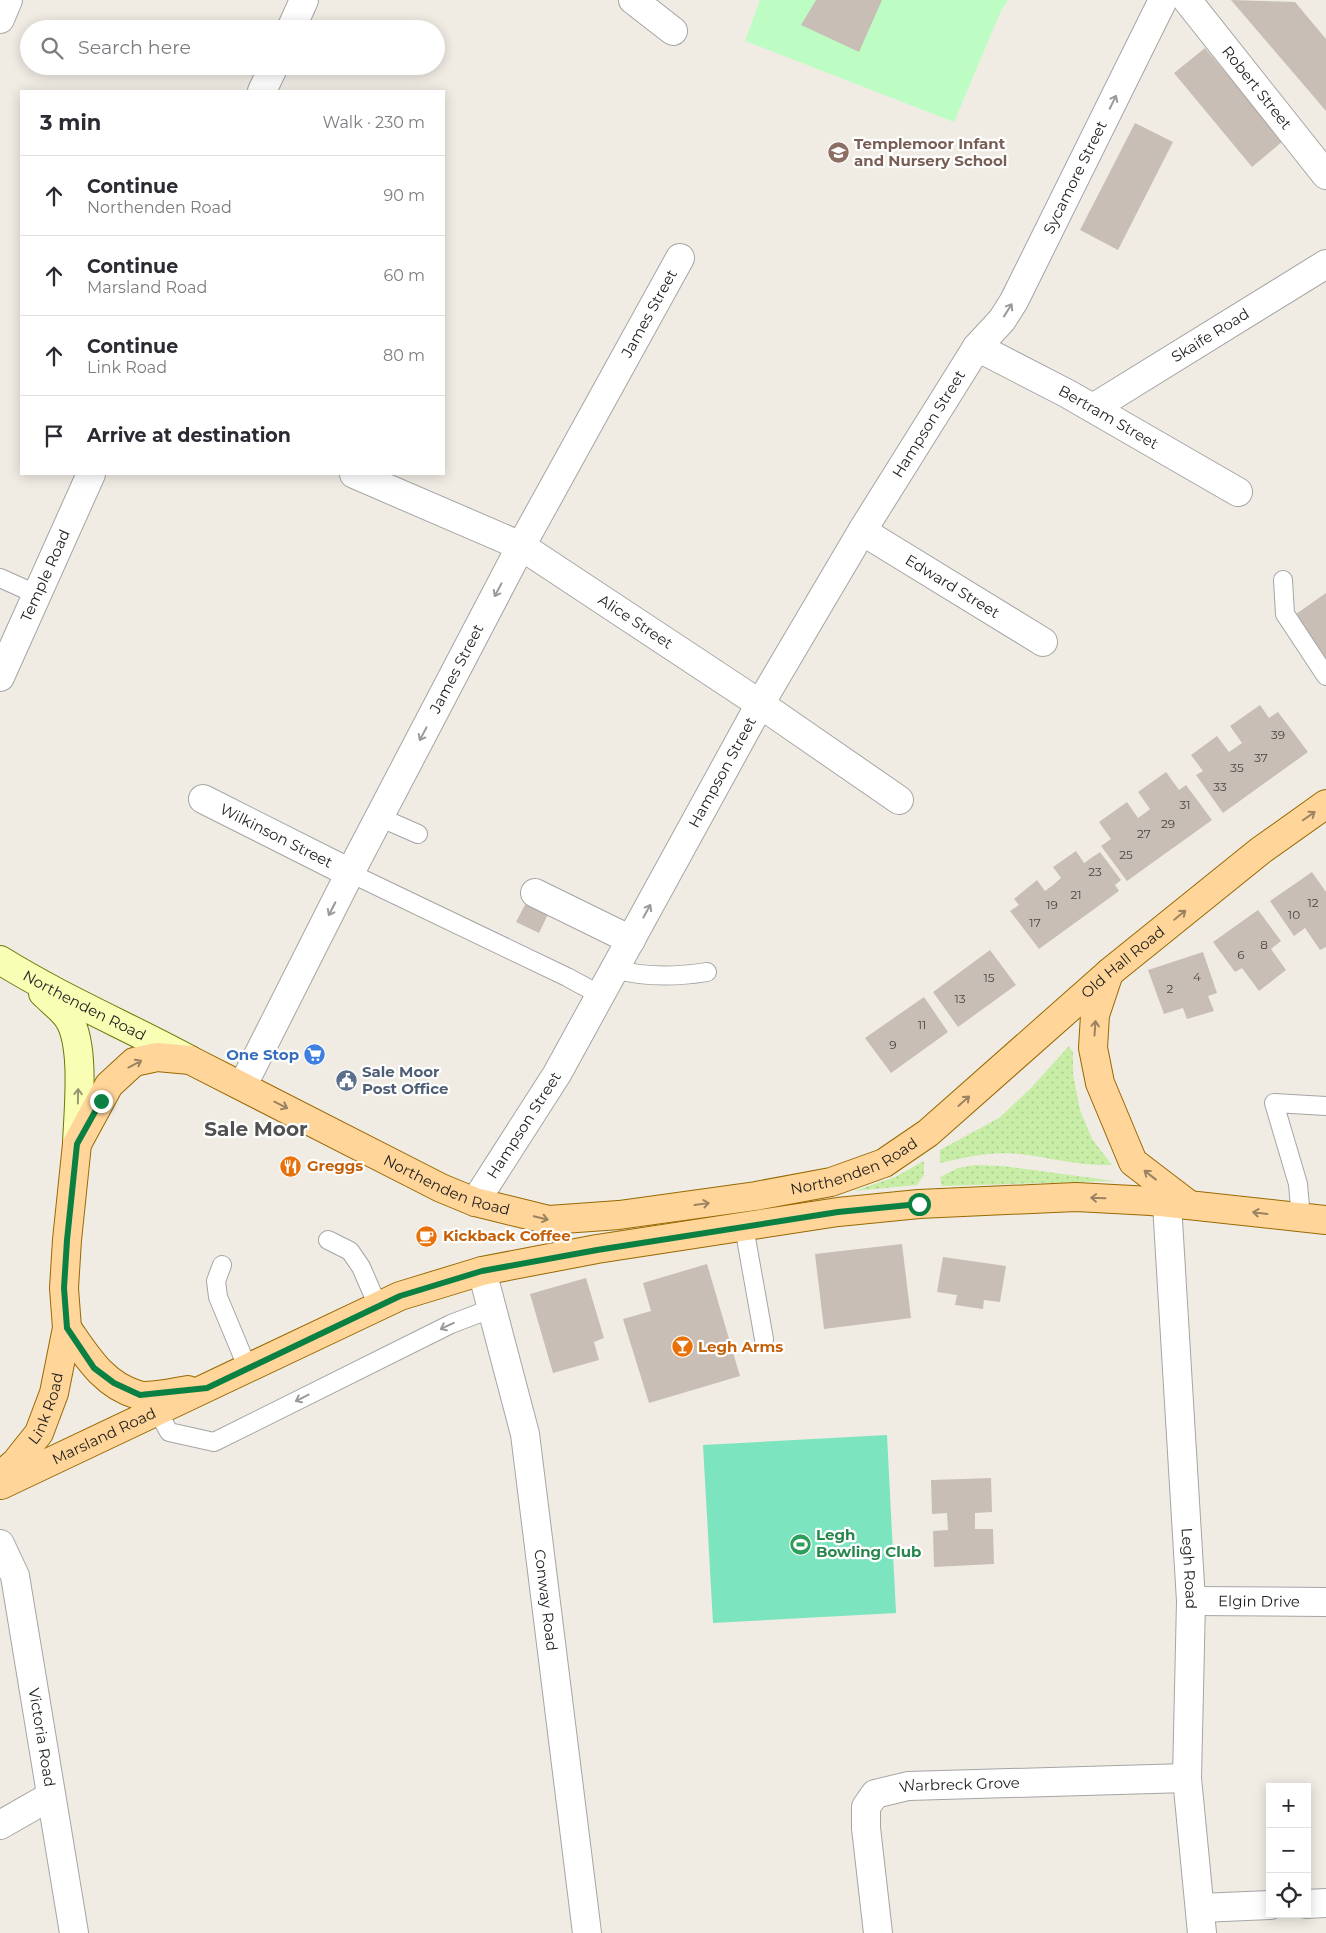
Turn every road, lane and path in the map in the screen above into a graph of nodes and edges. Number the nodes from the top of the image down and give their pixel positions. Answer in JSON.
{"nodes":[{"id":1,"x":8,"y":0,"type":"edge"},
{"id":2,"x":304,"y":0,"type":"edge"},
{"id":3,"x":633,"y":0,"type":"edge"},
{"id":4,"x":1162,"y":0,"type":"edge"},
{"id":5,"x":1187,"y":0,"type":"edge"},
{"id":6,"x":0,"y":19,"type":"edge"},
{"id":7,"x":295,"y":20,"type":"edge"},
{"id":8,"x":673,"y":31,"type":"dead end"},
{"id":9,"x":270,"y":75,"type":"edge"},
{"id":10,"x":262,"y":90,"type":"edge"},
{"id":11,"x":1326,"y":175,"type":"edge"},
{"id":12,"x":680,"y":258,"type":"dead end"},
{"id":13,"x":1326,"y":264,"type":"edge"},
{"id":14,"x":977,"y":347,"type":"junction"},
{"id":15,"x":1093,"y":408,"type":"junction"},
{"id":16,"x":91,"y":475,"type":"edge"},
{"id":17,"x":356,"y":475,"type":"edge"},
{"id":18,"x":1238,"y":492,"type":"dead end"},
{"id":19,"x":862,"y":531,"type":"junction"},
{"id":20,"x":521,"y":546,"type":"junction"},
{"id":21,"x":0,"y":578,"type":"edge"},
{"id":22,"x":1283,"y":580,"type":"dead end"},
{"id":23,"x":38,"y":595,"type":"junction"},
{"id":24,"x":1043,"y":642,"type":"dead end"},
{"id":25,"x":1326,"y":676,"type":"edge"},
{"id":26,"x":0,"y":677,"type":"edge"},
{"id":27,"x":760,"y":704,"type":"junction"},
{"id":28,"x":203,"y":799,"type":"dead end"},
{"id":29,"x":899,"y":800,"type":"dead end"},
{"id":30,"x":1326,"y":804,"type":"edge"},
{"id":31,"x":379,"y":817,"type":"junction"},
{"id":32,"x":418,"y":834,"type":"dead end"},
{"id":33,"x":350,"y":873,"type":"junction"},
{"id":34,"x":535,"y":893,"type":"dead end"},
{"id":35,"x":631,"y":940,"type":"junction"},
{"id":36,"x":0,"y":960,"type":"edge"},
{"id":37,"x":615,"y":969,"type":"junction"},
{"id":38,"x":707,"y":972,"type":"dead end"},
{"id":39,"x":1110,"y":972,"type":"junction"},
{"id":40,"x":26,"y":976,"type":"junction"},
{"id":41,"x":602,"y":996,"type":"junction"},
{"id":42,"x":190,"y":1060,"type":"junction"},
{"id":43,"x":243,"y":1085,"type":"junction"},
{"id":44,"x":1326,"y":1106,"type":"edge"},
{"id":45,"x":928,"y":1134,"type":"joint"},
{"id":46,"x":77,"y":1144,"type":"junction"},
{"id":47,"x":475,"y":1202,"type":"junction"},
{"id":48,"x":1178,"y":1204,"type":"junction"},
{"id":49,"x":1313,"y":1219,"type":"edge"},
{"id":50,"x":744,"y":1227,"type":"junction"},
{"id":51,"x":328,"y":1240,"type":"dead end"},
{"id":52,"x":222,"y":1265,"type":"dead end"},
{"id":53,"x":482,"y":1271,"type":"junction"},
{"id":54,"x":378,"y":1306,"type":"junction"},
{"id":55,"x":493,"y":1308,"type":"junction"},
{"id":56,"x":67,"y":1328,"type":"junction"},
{"id":57,"x":764,"y":1339,"type":"dead end"},
{"id":58,"x":248,"y":1369,"type":"junction"},
{"id":59,"x":207,"y":1388,"type":"junction"},
{"id":60,"x":158,"y":1412,"type":"junction"},
{"id":61,"x":0,"y":1476,"type":"edge"},
{"id":62,"x":0,"y":1486,"type":"edge"},
{"id":63,"x":0,"y":1544,"type":"edge"},
{"id":64,"x":1191,"y":1601,"type":"junction"},
{"id":65,"x":1326,"y":1602,"type":"edge"},
{"id":66,"x":1187,"y":1778,"type":"junction"},
{"id":67,"x":51,"y":1796,"type":"junction"},
{"id":68,"x":0,"y":1825,"type":"edge"},
{"id":69,"x":1311,"y":1904,"type":"edge"},
{"id":70,"x":1326,"y":1904,"type":"edge"},
{"id":71,"x":1266,"y":1906,"type":"edge"},
{"id":72,"x":1201,"y":1920,"type":"edge"},
{"id":73,"x":74,"y":1933,"type":"edge"},
{"id":74,"x":587,"y":1933,"type":"edge"},
{"id":75,"x":878,"y":1933,"type":"edge"}],
"edges":[{"from":1,"to":6,"type":"street"},
{"from":2,"to":7,"type":"street"},
{"from":3,"to":8,"type":"street"},
{"from":14,"to":4,"type":"street","name":"Sycamore Street","one_way":true},
{"from":5,"to":11,"type":"street","name":"Robert Street"},
{"from":9,"to":10,"type":"street"},
{"from":12,"to":20,"type":"street","name":"James Street"},
{"from":13,"to":15,"type":"street","name":"Skaife Road"},
{"from":14,"to":15,"type":"street","name":"Bertram Street"},
{"from":14,"to":19,"type":"street","name":"Hampson Street"},
{"from":15,"to":18,"type":"street","name":"Bertram Street"},
{"from":16,"to":23,"type":"street","name":"Temple Road"},
{"from":17,"to":20,"type":"street","name":"Alice Street"},
{"from":19,"to":24,"type":"street","name":"Edward Street"},
{"from":19,"to":27,"type":"street","name":"Hampson Street"},
{"from":20,"to":27,"type":"street","name":"Alice Street"},
{"from":20,"to":31,"type":"street","name":"James Street","one_way":true},
{"from":21,"to":23,"type":"lane"},
{"from":22,"to":25,"type":"lane"},
{"from":23,"to":26,"type":"street","name":"Temple Road"},
{"from":27,"to":29,"type":"street","name":"Alice Street"},
{"from":35,"to":27,"type":"street","name":"Hampson Street","one_way":true},
{"from":28,"to":33,"type":"street","name":"Wilkinson Street"},
{"from":39,"to":30,"type":"main road","name":"Old Hall Road","one_way":true},
{"from":31,"to":32,"type":"lane"},
{"from":31,"to":33,"type":"street","name":"James Street"},
{"from":33,"to":41,"type":"lane"},
{"from":33,"to":43,"type":"street","name":"James Street","one_way":true},
{"from":34,"to":35,"type":"street"},
{"from":35,"to":37,"type":"street","name":"Hampson Street"},
{"from":36,"to":40,"type":"main road","name":"Northenden Road"},
{"from":37,"to":38,"type":"lane"},
{"from":37,"to":41,"type":"street","name":"Hampson Street"},
{"from":45,"to":39,"type":"main road","name":"Old Hall Road","one_way":true},
{"from":48,"to":39,"type":"main road","one_way":true},
{"from":40,"to":42,"type":"main road","name":"Northenden Road"},
{"from":46,"to":40,"type":"main road","name":"Link Road","one_way":true},
{"from":41,"to":47,"type":"street","name":"Hampson Street"},
{"from":42,"to":43,"type":"main road","name":"Northenden Road"},
{"from":46,"to":42,"type":"main road","name":"Link Road","one_way":true},
{"from":43,"to":47,"type":"main road","name":"Northenden Road","one_way":true},
{"from":44,"to":49,"type":"lane"},
{"from":47,"to":45,"type":"main road","name":"Northenden Road","one_way":true},
{"from":46,"to":56,"type":"main road","name":"Link Road"},
{"from":49,"to":48,"type":"main road","name":"Northenden Road","one_way":true},
{"from":48,"to":50,"type":"main road","name":"Northenden Road","one_way":true},
{"from":48,"to":64,"type":"street","name":"Legh Road"},
{"from":50,"to":53,"type":"main road","name":"Northenden Road"},
{"from":50,"to":57,"type":"lane"},
{"from":51,"to":54,"type":"lane"},
{"from":52,"to":58,"type":"lane"},
{"from":53,"to":54,"type":"main road","name":"Marsland Road"},
{"from":53,"to":55,"type":"street","name":"Conway Road"},
{"from":54,"to":58,"type":"main road","name":"Marsland Road"},
{"from":55,"to":60,"type":"lane","one_way":true},
{"from":55,"to":74,"type":"street","name":"Conway Road"},
{"from":56,"to":59,"type":"main road","name":"Link Road"},
{"from":56,"to":61,"type":"main road","name":"Link Road"},
{"from":58,"to":59,"type":"main road","name":"Marsland Road"},
{"from":59,"to":60,"type":"main road","name":"Marsland Road"},
{"from":60,"to":62,"type":"main road","name":"Marsland Road"},
{"from":63,"to":67,"type":"street","name":"Victoria Road"},
{"from":64,"to":65,"type":"street","name":"Elgin Drive"},
{"from":64,"to":66,"type":"street","name":"Legh Road"},
{"from":66,"to":72,"type":"street","name":"Legh Road"},
{"from":66,"to":75,"type":"street","name":"Warbreck Grove"},
{"from":67,"to":68,"type":"street"},
{"from":67,"to":73,"type":"street","name":"Victoria Road"},
{"from":69,"to":70,"type":"street"},
{"from":71,"to":72,"type":"street"}]}
